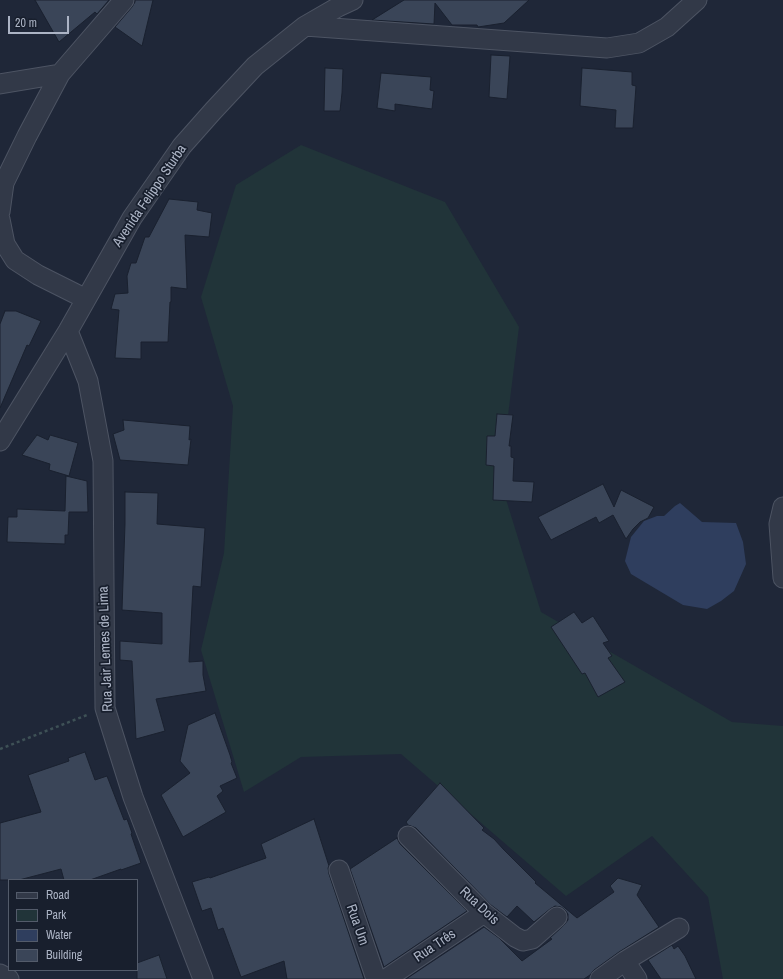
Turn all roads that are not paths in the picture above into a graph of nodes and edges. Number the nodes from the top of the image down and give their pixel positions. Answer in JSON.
{"nodes":[{"id":1,"x":124,"y":0,"type":"edge"},
{"id":2,"x":353,"y":0,"type":"edge"},
{"id":3,"x":697,"y":0,"type":"edge"},
{"id":4,"x":305,"y":26,"type":"junction"},
{"id":5,"x":60,"y":74,"type":"junction"},
{"id":6,"x":0,"y":84,"type":"edge"},
{"id":7,"x":0,"y":212,"type":"edge"},
{"id":8,"x":0,"y":219,"type":"edge"},
{"id":9,"x":86,"y":299,"type":"junction"},
{"id":10,"x":68,"y":331,"type":"junction"},
{"id":11,"x":0,"y":441,"type":"edge"},
{"id":12,"x":783,"y":506,"type":"edge"},
{"id":13,"x":783,"y":578,"type":"edge"},
{"id":14,"x":408,"y":836,"type":"dead end"},
{"id":15,"x":339,"y":870,"type":"dead end"},
{"id":16,"x":484,"y":913,"type":"junction"},
{"id":17,"x":557,"y":917,"type":"dead end"},
{"id":18,"x":679,"y":928,"type":"dead end"},
{"id":19,"x":625,"y":961,"type":"junction"},
{"id":20,"x":0,"y":974,"type":"edge"},
{"id":21,"x":9,"y":979,"type":"edge"},
{"id":22,"x":203,"y":979,"type":"edge"},
{"id":23,"x":376,"y":979,"type":"edge"},
{"id":24,"x":386,"y":979,"type":"edge"},
{"id":25,"x":600,"y":979,"type":"edge"},
{"id":26,"x":637,"y":979,"type":"edge"}],
"edges":[{"from":1,"to":5,"type":"street"},
{"from":2,"to":4,"type":"street","name":"Avenida Felippo Sturba"},
{"from":3,"to":4,"type":"street"},
{"from":4,"to":9,"type":"street","name":"Avenida Felippo Sturba"},
{"from":5,"to":6,"type":"street"},
{"from":5,"to":7,"type":"street"},
{"from":8,"to":9,"type":"street"},
{"from":9,"to":10,"type":"street","name":"Avenida Felippo Sturba"},
{"from":10,"to":11,"type":"street","name":"Avenida Felippo Sturba"},
{"from":10,"to":22,"type":"street","name":"Rua Jair Lemes de Lima"},
{"from":12,"to":13,"type":"street"},
{"from":14,"to":16,"type":"street","name":"Rua Dois"},
{"from":15,"to":23,"type":"street","name":"Rua Um"},
{"from":16,"to":17,"type":"street","name":"Rua Dois"},
{"from":16,"to":24,"type":"street","name":"Rua Três"},
{"from":18,"to":19,"type":"street"},
{"from":19,"to":25,"type":"street"},
{"from":19,"to":26,"type":"street"},
{"from":20,"to":21,"type":"street"}]}
